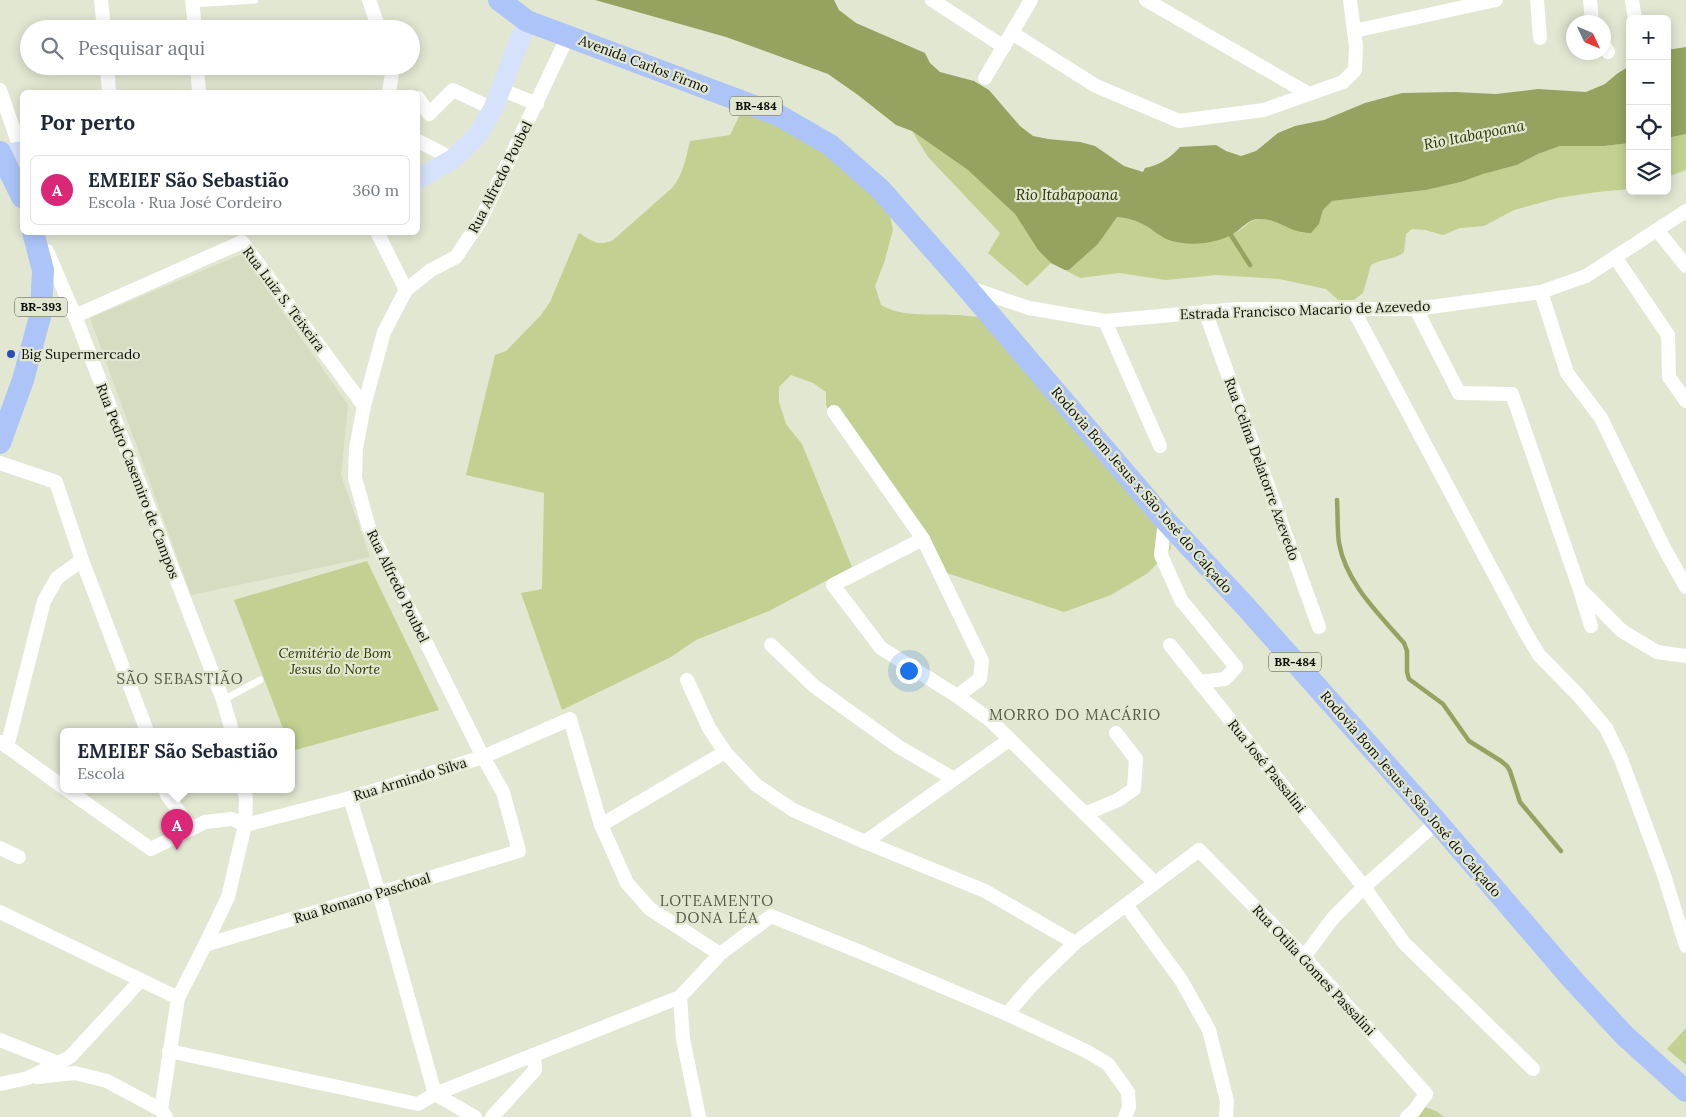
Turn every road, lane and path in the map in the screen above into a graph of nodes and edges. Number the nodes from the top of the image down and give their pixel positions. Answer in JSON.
{"nodes":[{"id":1,"x":102,"y":0,"type":"edge"},
{"id":2,"x":255,"y":0,"type":"edge"},
{"id":3,"x":369,"y":0,"type":"edge"},
{"id":4,"x":499,"y":0,"type":"edge"},
{"id":5,"x":932,"y":0,"type":"edge"},
{"id":6,"x":1031,"y":0,"type":"edge"},
{"id":7,"x":1146,"y":0,"type":"edge"},
{"id":8,"x":1350,"y":0,"type":"edge"},
{"id":9,"x":1496,"y":0,"type":"edge"},
{"id":10,"x":1537,"y":0,"type":"edge"},
{"id":11,"x":1590,"y":0,"type":"edge"},
{"id":12,"x":1632,"y":0,"type":"edge"},
{"id":13,"x":193,"y":2,"type":"edge"},
{"id":14,"x":1591,"y":15,"type":"edge"},
{"id":15,"x":1634,"y":15,"type":"edge"},
{"id":16,"x":103,"y":20,"type":"edge"},
{"id":17,"x":194,"y":20,"type":"edge"},
{"id":18,"x":377,"y":20,"type":"edge"},
{"id":19,"x":527,"y":21,"type":"junction"},
{"id":20,"x":1354,"y":31,"type":"junction"},
{"id":21,"x":1012,"y":33,"type":"junction"},
{"id":22,"x":568,"y":36,"type":"junction"},
{"id":23,"x":1540,"y":38,"type":"dead end"},
{"id":24,"x":1004,"y":47,"type":"junction"},
{"id":25,"x":108,"y":75,"type":"edge"},
{"id":26,"x":198,"y":75,"type":"edge"},
{"id":27,"x":392,"y":75,"type":"edge"},
{"id":28,"x":985,"y":78,"type":"dead end"},
{"id":29,"x":500,"y":89,"type":"junction"},
{"id":30,"x":0,"y":90,"type":"edge"},
{"id":31,"x":109,"y":90,"type":"edge"},
{"id":32,"x":199,"y":90,"type":"edge"},
{"id":33,"x":389,"y":90,"type":"edge"},
{"id":34,"x":1309,"y":94,"type":"junction"},
{"id":35,"x":420,"y":101,"type":"edge"},
{"id":36,"x":537,"y":104,"type":"junction"},
{"id":37,"x":493,"y":109,"type":"junction"},
{"id":38,"x":420,"y":142,"type":"edge"},
{"id":39,"x":11,"y":152,"type":"edge"},
{"id":40,"x":454,"y":159,"type":"junction"},
{"id":41,"x":420,"y":178,"type":"edge"},
{"id":42,"x":20,"y":189,"type":"edge"},
{"id":43,"x":1686,"y":211,"type":"edge"},
{"id":44,"x":1657,"y":230,"type":"junction"},
{"id":45,"x":34,"y":235,"type":"edge"},
{"id":46,"x":39,"y":235,"type":"edge"},
{"id":47,"x":378,"y":235,"type":"edge"},
{"id":48,"x":1615,"y":258,"type":"junction"},
{"id":49,"x":1686,"y":266,"type":"edge"},
{"id":50,"x":965,"y":286,"type":"junction"},
{"id":51,"x":406,"y":290,"type":"junction"},
{"id":52,"x":1541,"y":292,"type":"junction"},
{"id":53,"x":1353,"y":309,"type":"junction"},
{"id":54,"x":1416,"y":309,"type":"junction"},
{"id":55,"x":1206,"y":311,"type":"junction"},
{"id":56,"x":75,"y":316,"type":"junction"},
{"id":57,"x":1105,"y":321,"type":"junction"},
{"id":58,"x":1686,"y":401,"type":"edge"},
{"id":59,"x":364,"y":406,"type":"junction"},
{"id":60,"x":834,"y":412,"type":"dead end"},
{"id":61,"x":0,"y":443,"type":"edge"},
{"id":62,"x":1160,"y":446,"type":"dead end"},
{"id":63,"x":0,"y":463,"type":"edge"},
{"id":64,"x":1165,"y":520,"type":"junction"},
{"id":65,"x":923,"y":539,"type":"junction"},
{"id":66,"x":82,"y":560,"type":"junction"},
{"id":67,"x":1686,"y":587,"type":"edge"},
{"id":68,"x":1580,"y":590,"type":"junction"},
{"id":69,"x":1590,"y":626,"type":"dead end"},
{"id":70,"x":1320,"y":627,"type":"dead end"},
{"id":71,"x":1170,"y":644,"type":"dead end"},
{"id":72,"x":771,"y":645,"type":"dead end"},
{"id":73,"x":1686,"y":656,"type":"edge"},
{"id":74,"x":260,"y":680,"type":"dead end"},
{"id":75,"x":687,"y":680,"type":"dead end"},
{"id":76,"x":1199,"y":682,"type":"junction"},
{"id":77,"x":957,"y":696,"type":"junction"},
{"id":78,"x":223,"y":700,"type":"junction"},
{"id":79,"x":146,"y":728,"type":"edge"},
{"id":80,"x":231,"y":728,"type":"edge"},
{"id":81,"x":1116,"y":734,"type":"dead end"},
{"id":82,"x":1009,"y":740,"type":"junction"},
{"id":83,"x":3,"y":744,"type":"edge"},
{"id":84,"x":725,"y":752,"type":"junction"},
{"id":85,"x":483,"y":757,"type":"junction"},
{"id":86,"x":954,"y":779,"type":"junction"},
{"id":87,"x":60,"y":784,"type":"edge"},
{"id":88,"x":72,"y":793,"type":"edge"},
{"id":89,"x":166,"y":793,"type":"edge"},
{"id":90,"x":245,"y":793,"type":"edge"},
{"id":91,"x":350,"y":798,"type":"junction"},
{"id":92,"x":1085,"y":814,"type":"junction"},
{"id":93,"x":1437,"y":822,"type":"junction"},
{"id":94,"x":245,"y":825,"type":"junction"},
{"id":95,"x":600,"y":825,"type":"junction"},
{"id":96,"x":191,"y":828,"type":"junction"},
{"id":97,"x":865,"y":842,"type":"junction"},
{"id":98,"x":0,"y":848,"type":"edge"},
{"id":99,"x":520,"y":851,"type":"joint"},
{"id":100,"x":19,"y":858,"type":"dead end"},
{"id":101,"x":1155,"y":883,"type":"junction"},
{"id":102,"x":1364,"y":887,"type":"junction"},
{"id":103,"x":379,"y":893,"type":"junction"},
{"id":104,"x":1126,"y":905,"type":"junction"},
{"id":105,"x":0,"y":912,"type":"edge"},
{"id":106,"x":1075,"y":943,"type":"junction"},
{"id":107,"x":206,"y":946,"type":"junction"},
{"id":108,"x":1686,"y":946,"type":"edge"},
{"id":109,"x":720,"y":954,"type":"junction"},
{"id":110,"x":1304,"y":957,"type":"junction"},
{"id":111,"x":141,"y":980,"type":"junction"},
{"id":112,"x":680,"y":997,"type":"junction"},
{"id":113,"x":178,"y":998,"type":"junction"},
{"id":114,"x":1007,"y":1014,"type":"junction"},
{"id":115,"x":0,"y":1040,"type":"edge"},
{"id":116,"x":169,"y":1052,"type":"junction"},
{"id":117,"x":534,"y":1055,"type":"junction"},
{"id":118,"x":58,"y":1063,"type":"junction"},
{"id":119,"x":1532,"y":1070,"type":"dead end"},
{"id":120,"x":28,"y":1078,"type":"junction"},
{"id":121,"x":0,"y":1084,"type":"edge"},
{"id":122,"x":1686,"y":1091,"type":"edge"},
{"id":123,"x":435,"y":1094,"type":"junction"},
{"id":124,"x":415,"y":1110,"type":"edge"},
{"id":125,"x":163,"y":1113,"type":"edge"},
{"id":126,"x":475,"y":1117,"type":"edge"},
{"id":127,"x":492,"y":1117,"type":"edge"},
{"id":128,"x":699,"y":1117,"type":"edge"},
{"id":129,"x":1125,"y":1117,"type":"edge"},
{"id":130,"x":1226,"y":1117,"type":"edge"},
{"id":131,"x":1407,"y":1117,"type":"edge"}],
"edges":[{"from":1,"to":16,"type":"street"},
{"from":2,"to":13,"type":"lane"},
{"from":3,"to":18,"type":"street"},
{"from":4,"to":19,"type":"main road","name":"Avenida Carlos Firmo","number":"BR-484"},
{"from":5,"to":24,"type":"street"},
{"from":6,"to":21,"type":"street"},
{"from":7,"to":34,"type":"street"},
{"from":8,"to":20,"type":"street"},
{"from":9,"to":20,"type":"street"},
{"from":10,"to":23,"type":"street"},
{"from":11,"to":14,"type":"street"},
{"from":12,"to":15,"type":"street"},
{"from":13,"to":17,"type":"street"},
{"from":19,"to":22,"type":"main road","name":"Avenida Carlos Firmo","number":"BR-484"},
{"from":19,"to":29,"type":"street"},
{"from":20,"to":34,"type":"street"},
{"from":21,"to":24,"type":"street"},
{"from":21,"to":34,"type":"street"},
{"from":22,"to":36,"type":"street","name":"Rua Alfredo Poubel"},
{"from":22,"to":50,"type":"main road","name":"Avenida Carlos Firmo","number":"BR-484"},
{"from":24,"to":28,"type":"street"},
{"from":25,"to":31,"type":"street"},
{"from":26,"to":32,"type":"street"},
{"from":27,"to":33,"type":"street"},
{"from":29,"to":36,"type":"street"},
{"from":29,"to":37,"type":"street"},
{"from":30,"to":39,"type":"street"},
{"from":35,"to":37,"type":"street"},
{"from":36,"to":51,"type":"street","name":"Rua Alfredo Poubel"},
{"from":37,"to":40,"type":"street"},
{"from":38,"to":40,"type":"street"},
{"from":39,"to":42,"type":"main road"},
{"from":40,"to":41,"type":"street"},
{"from":43,"to":44,"type":"street","name":"Estrada Francisco Macario de Azevedo"},
{"from":44,"to":48,"type":"street","name":"Estrada Francisco Macario de Azevedo"},
{"from":44,"to":49,"type":"street"},
{"from":45,"to":61,"type":"main road","number":"BR-393"},
{"from":46,"to":56,"type":"street","name":"Rua Pedro Casemiro de Campos"},
{"from":47,"to":51,"type":"street"},
{"from":48,"to":52,"type":"street","name":"Estrada Francisco Macario de Azevedo"},
{"from":48,"to":58,"type":"street"},
{"from":50,"to":57,"type":"street","name":"Estrada Francisco Macario de Azevedo"},
{"from":50,"to":64,"type":"main road","name":"Rodovia Bom Jesus x São José do Calçado","number":"BR-484"},
{"from":51,"to":59,"type":"street","name":"Rua Alfredo Poubel"},
{"from":52,"to":54,"type":"street","name":"Estrada Francisco Macario de Azevedo"},
{"from":52,"to":67,"type":"street"},
{"from":53,"to":54,"type":"street","name":"Estrada Francisco Macario de Azevedo"},
{"from":53,"to":55,"type":"street","name":"Estrada Francisco Macario de Azevedo"},
{"from":53,"to":108,"type":"street"},
{"from":54,"to":68,"type":"street"},
{"from":55,"to":57,"type":"street","name":"Estrada Francisco Macario de Azevedo"},
{"from":55,"to":70,"type":"street","name":"Rua Celina Delatorre Azevedo"},
{"from":56,"to":59,"type":"street","name":"Rua Luiz S. Teixeira"},
{"from":56,"to":78,"type":"street","name":"Rua Pedro Casemiro de Campos"},
{"from":57,"to":62,"type":"street"},
{"from":59,"to":85,"type":"street","name":"Rua Alfredo Poubel"},
{"from":60,"to":65,"type":"street"},
{"from":63,"to":66,"type":"street"},
{"from":64,"to":76,"type":"street"},
{"from":64,"to":93,"type":"main road","name":"Rodovia Bom Jesus x São José do Calçado","number":"BR-484"},
{"from":65,"to":77,"type":"street"},
{"from":65,"to":77,"type":"street"},
{"from":66,"to":79,"type":"street"},
{"from":66,"to":83,"type":"street"},
{"from":68,"to":69,"type":"street"},
{"from":68,"to":73,"type":"street"},
{"from":71,"to":76,"type":"street","name":"Rua José Passalini"},
{"from":72,"to":86,"type":"street"},
{"from":74,"to":78,"type":"lane"},
{"from":75,"to":84,"type":"street"},
{"from":76,"to":102,"type":"street","name":"Rua José Passalini"},
{"from":77,"to":82,"type":"street"},
{"from":78,"to":80,"type":"street","name":"Rua Pedro Casemiro de Campos"},
{"from":81,"to":92,"type":"street"},
{"from":82,"to":86,"type":"street"},
{"from":82,"to":92,"type":"street"},
{"from":83,"to":87,"type":"street"},
{"from":84,"to":95,"type":"street"},
{"from":84,"to":97,"type":"street"},
{"from":85,"to":91,"type":"street","name":"Rua Armindo Silva"},
{"from":85,"to":95,"type":"street","name":"Rua Armindo Silva"},
{"from":85,"to":99,"type":"street","name":"Rua Alfredo Poubel"},
{"from":86,"to":97,"type":"street"},
{"from":88,"to":96,"type":"street"},
{"from":89,"to":96,"type":"street"},
{"from":90,"to":94,"type":"street"},
{"from":91,"to":94,"type":"street","name":"Rua Armindo Silva"},
{"from":91,"to":103,"type":"street"},
{"from":92,"to":101,"type":"street"},
{"from":93,"to":102,"type":"street"},
{"from":93,"to":122,"type":"main road","name":"Rodovia Bom Jesus x São José do Calçado","number":"BR-484"},
{"from":94,"to":96,"type":"street"},
{"from":94,"to":107,"type":"street"},
{"from":95,"to":109,"type":"street"},
{"from":97,"to":106,"type":"street"},
{"from":98,"to":100,"type":"street"},
{"from":99,"to":103,"type":"street","name":"Rua Romano Paschoal"},
{"from":101,"to":104,"type":"street"},
{"from":101,"to":110,"type":"street","name":"Rua Otilia Gomes Passalini"},
{"from":102,"to":110,"type":"street"},
{"from":102,"to":119,"type":"street","name":"Rua José Passalini"},
{"from":103,"to":107,"type":"street","name":"Rua Romano Paschoal"},
{"from":103,"to":123,"type":"street"},
{"from":104,"to":106,"type":"street"},
{"from":104,"to":130,"type":"street"},
{"from":105,"to":111,"type":"street"},
{"from":106,"to":114,"type":"street"},
{"from":107,"to":113,"type":"street"},
{"from":109,"to":112,"type":"street"},
{"from":109,"to":114,"type":"street"},
{"from":110,"to":131,"type":"street","name":"Rua Otilia Gomes Passalini"},
{"from":111,"to":113,"type":"street"},
{"from":111,"to":118,"type":"street"},
{"from":112,"to":117,"type":"street"},
{"from":112,"to":128,"type":"street"},
{"from":113,"to":116,"type":"street"},
{"from":114,"to":129,"type":"street"},
{"from":115,"to":118,"type":"street"},
{"from":116,"to":124,"type":"street"},
{"from":116,"to":125,"type":"street"},
{"from":117,"to":123,"type":"street"},
{"from":117,"to":127,"type":"street"},
{"from":118,"to":120,"type":"street"},
{"from":120,"to":121,"type":"street"},
{"from":120,"to":125,"type":"street"},
{"from":123,"to":124,"type":"street"},
{"from":123,"to":126,"type":"street"}]}
